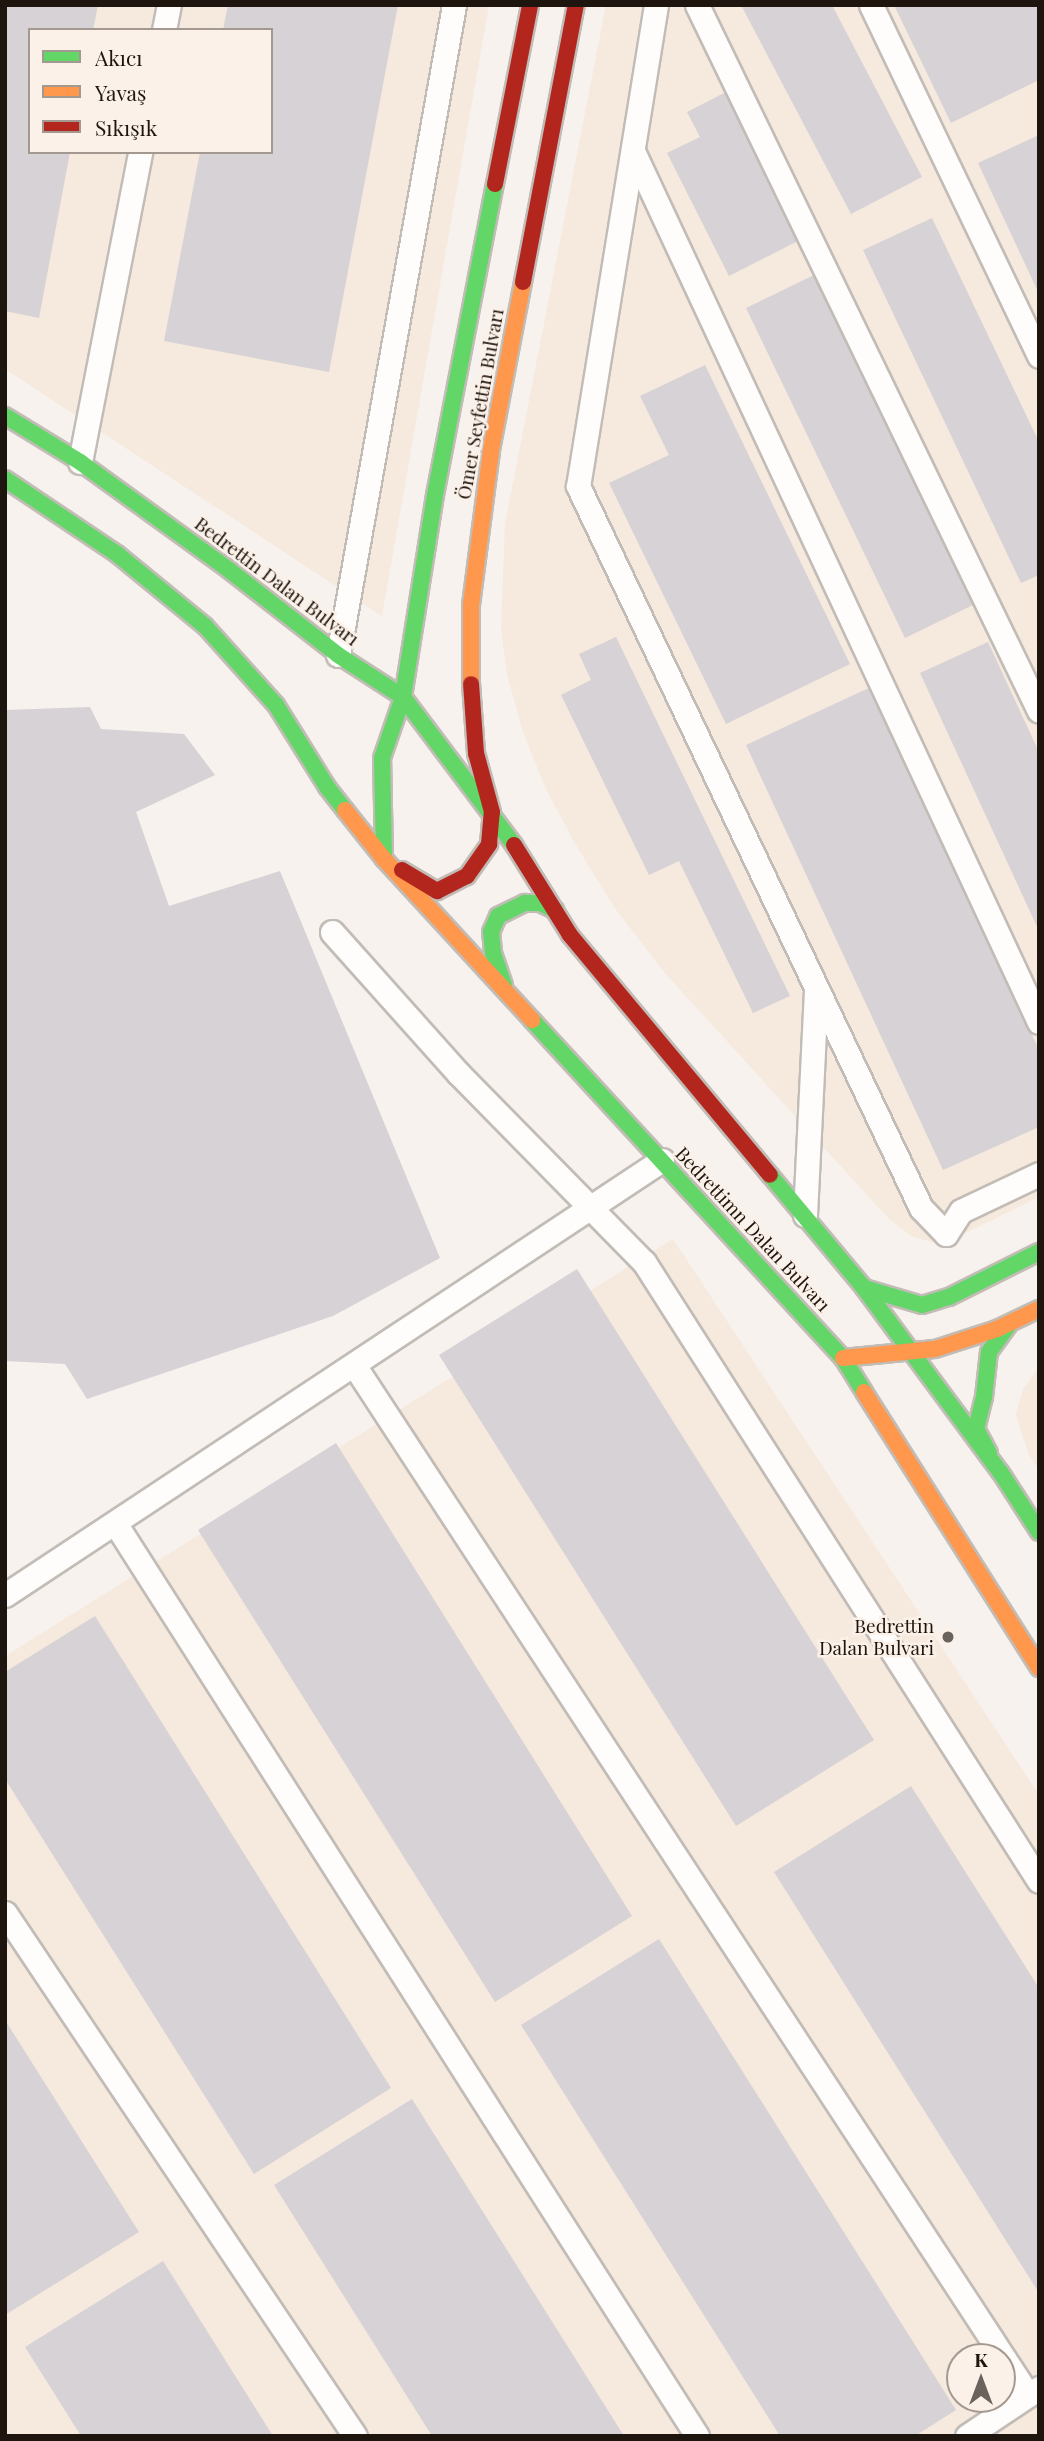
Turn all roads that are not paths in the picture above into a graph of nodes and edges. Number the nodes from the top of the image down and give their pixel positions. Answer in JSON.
{"nodes":[{"id":1,"x":169,"y":5,"type":"edge"},
{"id":2,"x":454,"y":5,"type":"edge"},
{"id":3,"x":530,"y":5,"type":"edge"},
{"id":4,"x":576,"y":5,"type":"edge"},
{"id":5,"x":656,"y":5,"type":"edge"},
{"id":6,"x":697,"y":5,"type":"edge"},
{"id":7,"x":871,"y":5,"type":"edge"},
{"id":8,"x":164,"y":28,"type":"edge"},
{"id":9,"x":633,"y":151,"type":"junction"},
{"id":10,"x":141,"y":154,"type":"edge"},
{"id":11,"x":1039,"y":356,"type":"edge"},
{"id":12,"x":5,"y":416,"type":"edge"},
{"id":13,"x":80,"y":462,"type":"junction"},
{"id":14,"x":5,"y":479,"type":"edge"},
{"id":15,"x":338,"y":655,"type":"junction"},
{"id":16,"x":404,"y":697,"type":"junction"},
{"id":17,"x":1039,"y":711,"type":"edge"},
{"id":18,"x":492,"y":812,"type":"junction"},
{"id":19,"x":384,"y":859,"type":"junction"},
{"id":20,"x":555,"y":910,"type":"junction"},
{"id":21,"x":331,"y":932,"type":"dead end"},
{"id":22,"x":816,"y":985,"type":"junction"},
{"id":23,"x":506,"y":991,"type":"junction"},
{"id":24,"x":1039,"y":1022,"type":"edge"},
{"id":25,"x":662,"y":1160,"type":"junction"},
{"id":26,"x":1039,"y":1174,"type":"edge"},
{"id":27,"x":591,"y":1209,"type":"junction"},
{"id":28,"x":805,"y":1215,"type":"junction"},
{"id":29,"x":1039,"y":1252,"type":"edge"},
{"id":30,"x":864,"y":1288,"type":"junction"},
{"id":31,"x":1039,"y":1309,"type":"edge"},
{"id":32,"x":1009,"y":1324,"type":"junction"},
{"id":33,"x":908,"y":1350,"type":"junction"},
{"id":34,"x":843,"y":1358,"type":"junction"},
{"id":35,"x":354,"y":1365,"type":"junction"},
{"id":36,"x":1001,"y":1473,"type":"junction"},
{"id":37,"x":115,"y":1523,"type":"junction"},
{"id":38,"x":1039,"y":1532,"type":"edge"},
{"id":39,"x":5,"y":1595,"type":"edge"},
{"id":40,"x":1039,"y":1668,"type":"edge"},
{"id":41,"x":1039,"y":1881,"type":"edge"},
{"id":42,"x":5,"y":1913,"type":"edge"},
{"id":43,"x":1034,"y":2392,"type":"edge"},
{"id":44,"x":355,"y":2436,"type":"edge"},
{"id":45,"x":697,"y":2436,"type":"edge"},
{"id":46,"x":967,"y":2436,"type":"edge"}],
"edges":[{"from":1,"to":8,"type":"lane"},
{"from":2,"to":15,"type":"lane"},
{"from":3,"to":16,"type":"main road","name":"Ömer Seyfettin Bulvarı"},
{"from":4,"to":18,"type":"main road","name":"Ömer Seyfettin Bulvarı"},
{"from":5,"to":9,"type":"lane"},
{"from":6,"to":17,"type":"lane"},
{"from":7,"to":11,"type":"lane"},
{"from":9,"to":22,"type":"lane"},
{"from":9,"to":24,"type":"lane"},
{"from":10,"to":13,"type":"lane"},
{"from":12,"to":13,"type":"main road","name":"Bedrettin Dalan Bulvarı"},
{"from":13,"to":15,"type":"main road","name":"Bedrettin Dalan Bulvarı"},
{"from":14,"to":19,"type":"main road"},
{"from":15,"to":16,"type":"main road","name":"Bedrettin Dalan Bulvarı"},
{"from":16,"to":18,"type":"main road","name":"Bedrettin Dalan Bulvarı"},
{"from":16,"to":19,"type":"main road","name":"Ömer Seyfettin Bulvarı"},
{"from":18,"to":19,"type":"main road"},
{"from":18,"to":20,"type":"main road"},
{"from":19,"to":23,"type":"main road","name":"Bedrettimn Dalan Bulvarı"},
{"from":20,"to":23,"type":"main road"},
{"from":20,"to":28,"type":"main road"},
{"from":21,"to":27,"type":"lane"},
{"from":22,"to":26,"type":"lane"},
{"from":22,"to":28,"type":"lane"},
{"from":23,"to":25,"type":"main road","name":"Bedrettimn Dalan Bulvarı"},
{"from":25,"to":27,"type":"lane"},
{"from":25,"to":34,"type":"main road","name":"Bedrettimn Dalan Bulvarı"},
{"from":27,"to":35,"type":"lane"},
{"from":27,"to":41,"type":"lane"},
{"from":28,"to":30,"type":"main road"},
{"from":29,"to":30,"type":"main road"},
{"from":30,"to":33,"type":"main road"},
{"from":31,"to":32,"type":"main road"},
{"from":32,"to":33,"type":"main road"},
{"from":32,"to":36,"type":"main road"},
{"from":33,"to":34,"type":"main road"},
{"from":33,"to":36,"type":"main road"},
{"from":34,"to":40,"type":"main road","name":"Bedrettimn Dalan Bulvarı"},
{"from":35,"to":37,"type":"lane"},
{"from":35,"to":43,"type":"lane"},
{"from":36,"to":38,"type":"main road"},
{"from":37,"to":39,"type":"lane"},
{"from":37,"to":45,"type":"lane"},
{"from":42,"to":44,"type":"lane"},
{"from":43,"to":46,"type":"lane"}]}
